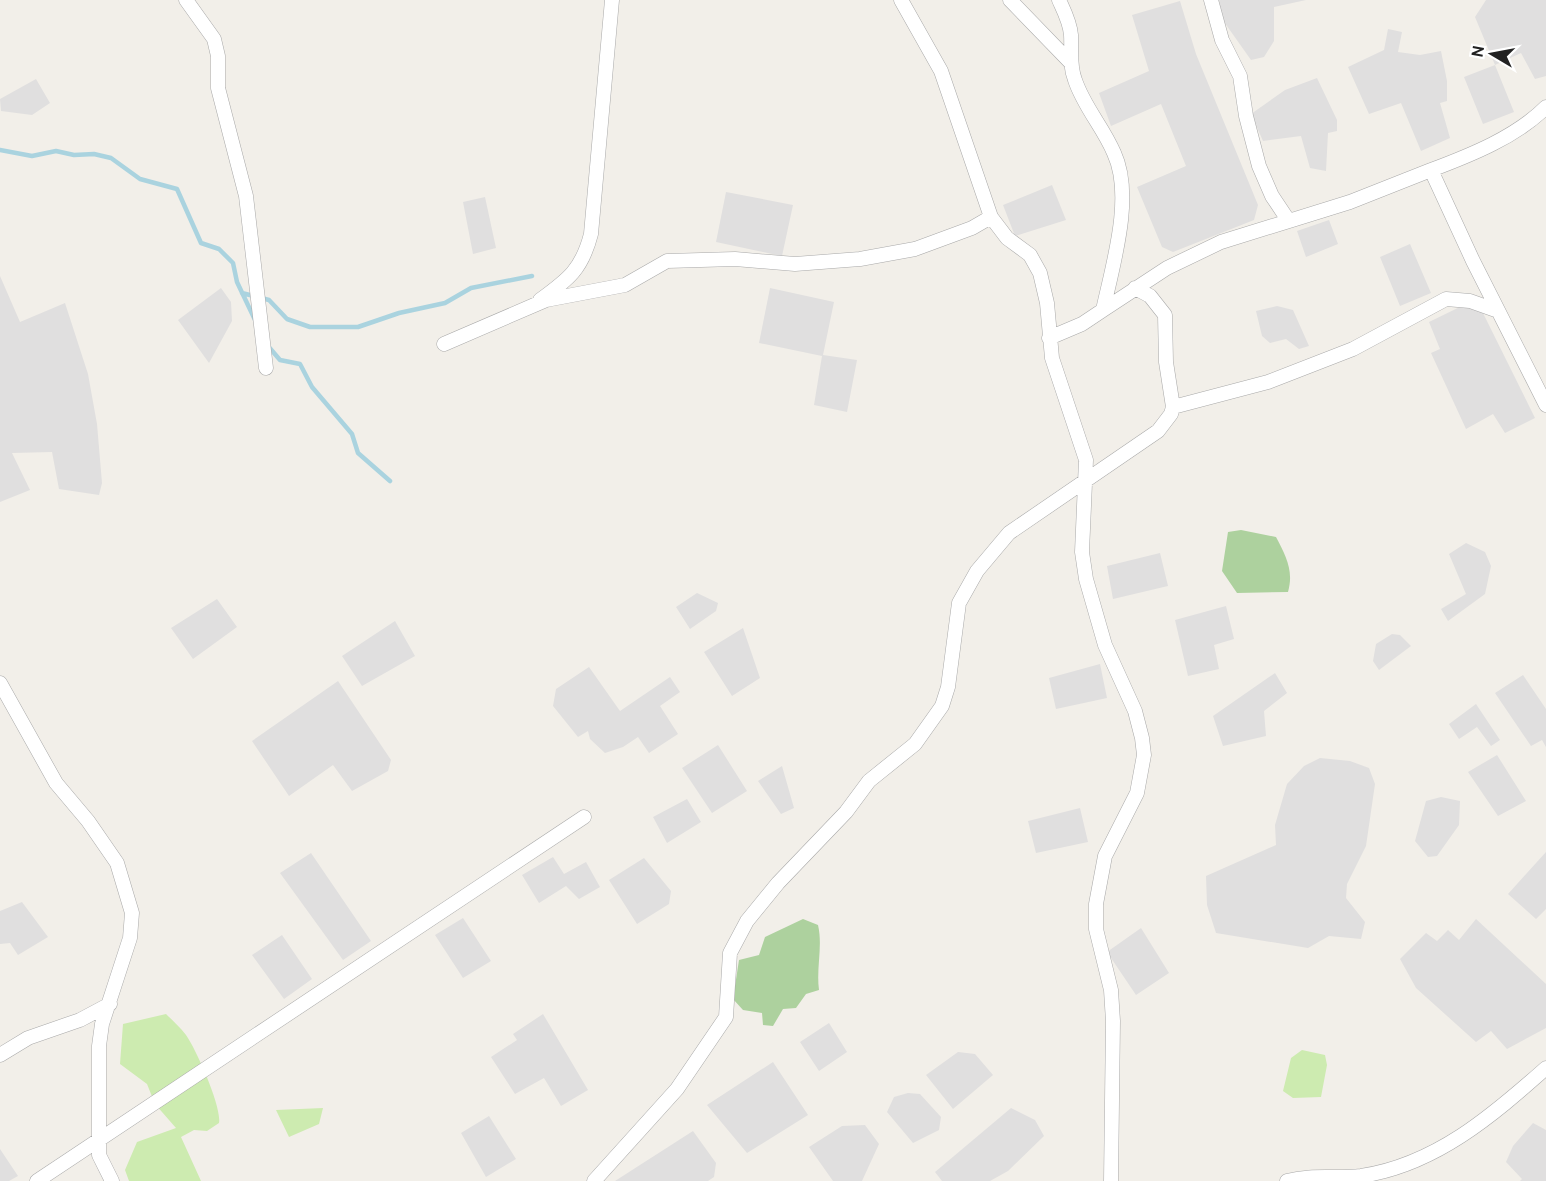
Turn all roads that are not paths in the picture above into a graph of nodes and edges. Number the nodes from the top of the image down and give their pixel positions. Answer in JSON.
{"nodes":[{"id":1,"x":186,"y":0,"type":"edge"},
{"id":2,"x":612,"y":0,"type":"edge"},
{"id":3,"x":901,"y":0,"type":"edge"},
{"id":4,"x":1010,"y":0,"type":"edge"},
{"id":5,"x":1059,"y":0,"type":"edge"},
{"id":6,"x":1211,"y":0,"type":"edge"},
{"id":7,"x":1071,"y":63,"type":"junction"},
{"id":8,"x":1546,"y":107,"type":"edge"},
{"id":9,"x":1431,"y":170,"type":"junction"},
{"id":10,"x":991,"y":218,"type":"junction"},
{"id":11,"x":1288,"y":220,"type":"junction"},
{"id":12,"x":1135,"y":288,"type":"junction"},
{"id":13,"x":533,"y":304,"type":"junction"},
{"id":14,"x":1103,"y":310,"type":"junction"},
{"id":15,"x":1498,"y":311,"type":"junction"},
{"id":16,"x":1049,"y":338,"type":"junction"},
{"id":17,"x":444,"y":344,"type":"dead end"},
{"id":18,"x":266,"y":368,"type":"dead end"},
{"id":19,"x":1546,"y":405,"type":"edge"},
{"id":20,"x":1173,"y":407,"type":"junction"},
{"id":21,"x":1087,"y":477,"type":"junction"},
{"id":22,"x":0,"y":683,"type":"edge"},
{"id":23,"x":584,"y":817,"type":"dead end"},
{"id":24,"x":110,"y":1004,"type":"junction"},
{"id":25,"x":0,"y":1055,"type":"edge"},
{"id":26,"x":1546,"y":1068,"type":"edge"},
{"id":27,"x":99,"y":1139,"type":"junction"},
{"id":28,"x":37,"y":1181,"type":"edge"},
{"id":29,"x":112,"y":1181,"type":"edge"},
{"id":30,"x":594,"y":1181,"type":"edge"},
{"id":31,"x":1111,"y":1181,"type":"edge"},
{"id":32,"x":1287,"y":1181,"type":"edge"}],
"edges":[{"from":1,"to":18,"type":"street"},
{"from":2,"to":13,"type":"street"},
{"from":3,"to":10,"type":"street"},
{"from":4,"to":7,"type":"street"},
{"from":5,"to":7,"type":"street"},
{"from":6,"to":11,"type":"street"},
{"from":7,"to":14,"type":"street"},
{"from":8,"to":9,"type":"street"},
{"from":9,"to":11,"type":"street"},
{"from":9,"to":15,"type":"street"},
{"from":10,"to":13,"type":"street"},
{"from":10,"to":16,"type":"street"},
{"from":11,"to":12,"type":"street"},
{"from":12,"to":14,"type":"street"},
{"from":12,"to":20,"type":"street"},
{"from":13,"to":17,"type":"street"},
{"from":14,"to":16,"type":"street"},
{"from":15,"to":19,"type":"street"},
{"from":15,"to":20,"type":"street"},
{"from":16,"to":21,"type":"street"},
{"from":20,"to":21,"type":"street"},
{"from":21,"to":30,"type":"street"},
{"from":21,"to":31,"type":"street"},
{"from":22,"to":24,"type":"street"},
{"from":23,"to":27,"type":"street"},
{"from":24,"to":25,"type":"street"},
{"from":24,"to":27,"type":"street"},
{"from":26,"to":32,"type":"street"},
{"from":27,"to":28,"type":"street"},
{"from":27,"to":29,"type":"street"}]}
